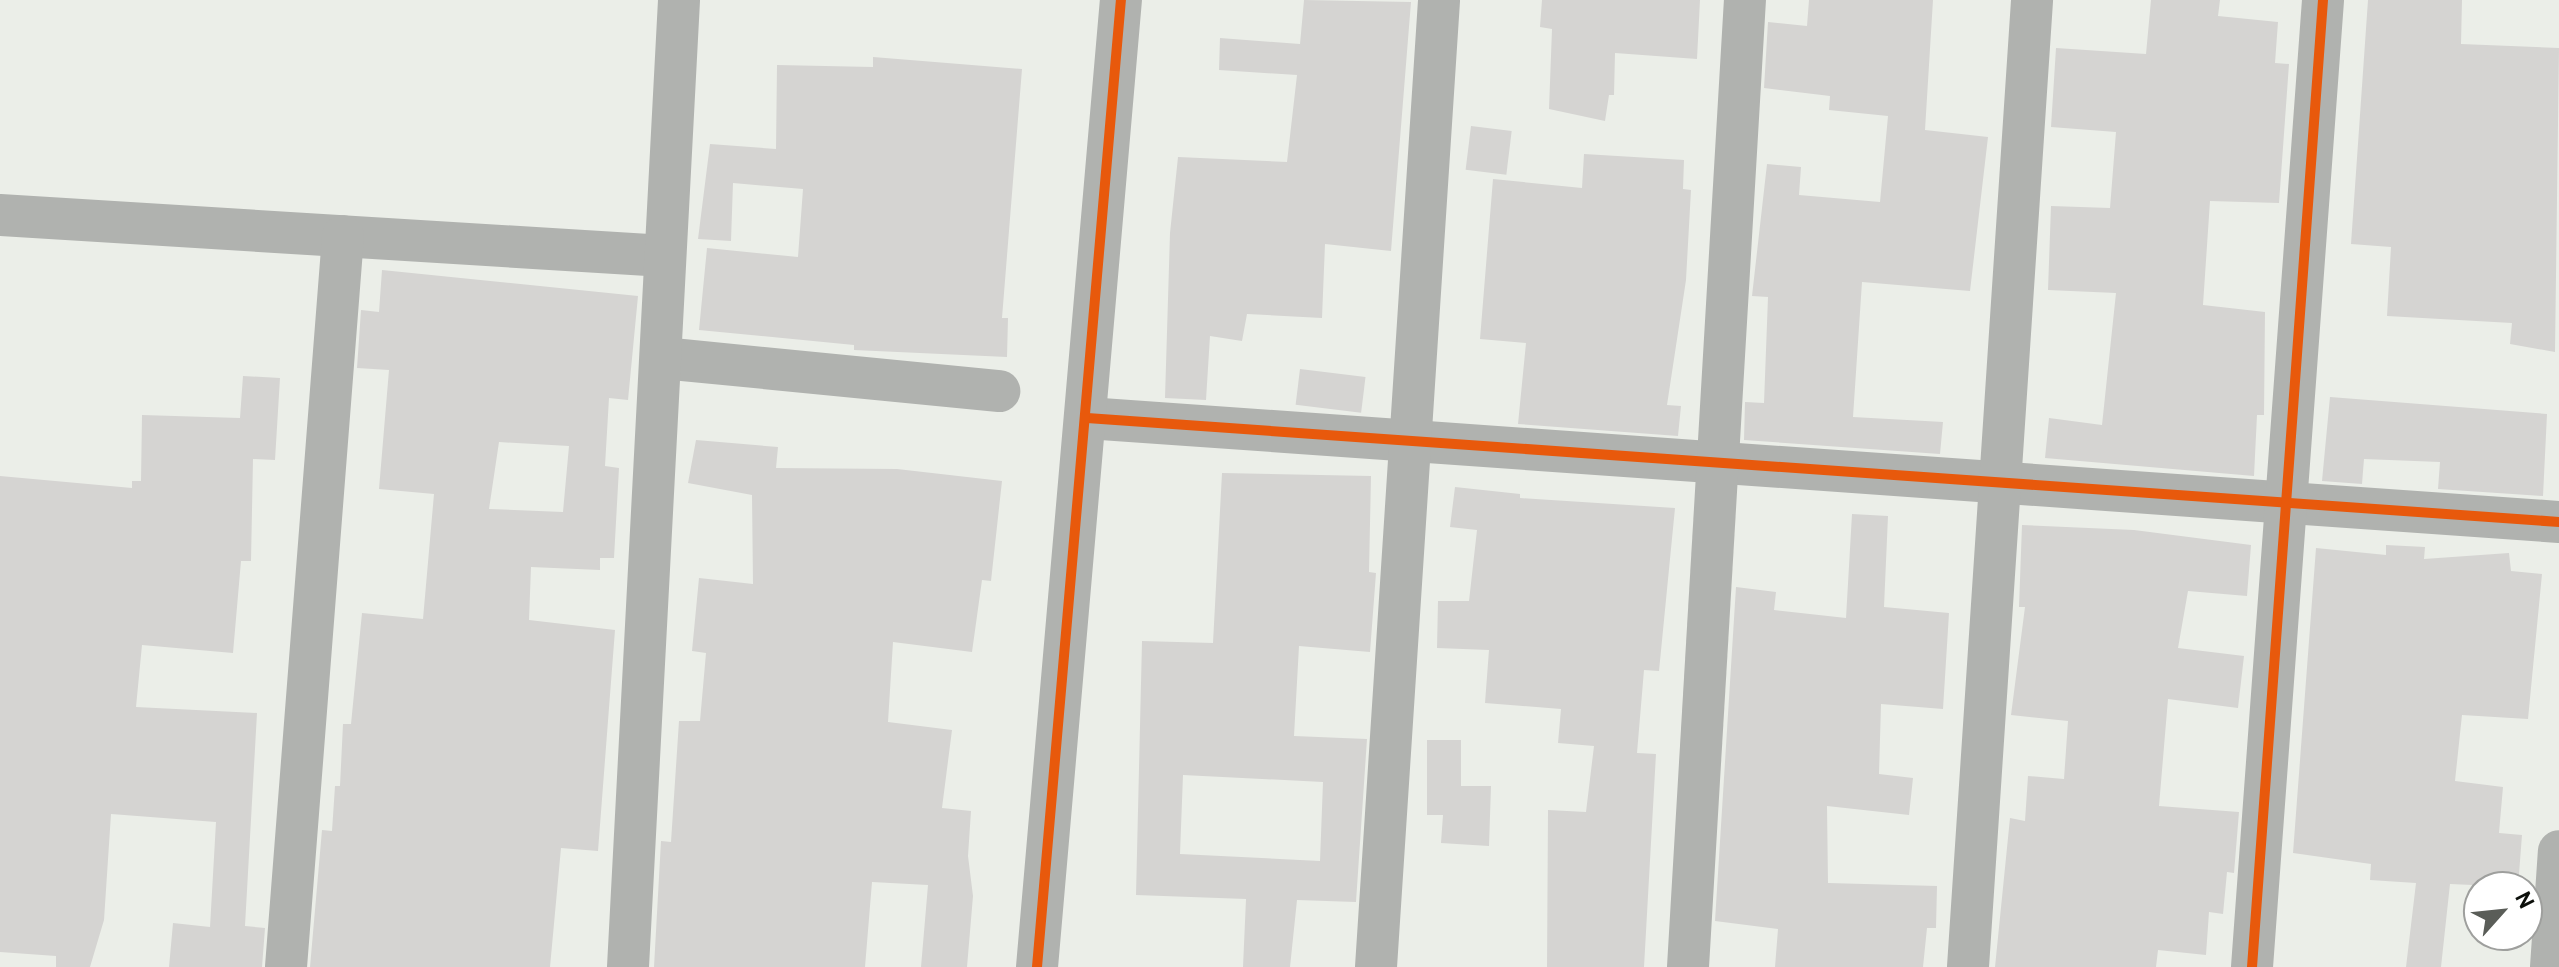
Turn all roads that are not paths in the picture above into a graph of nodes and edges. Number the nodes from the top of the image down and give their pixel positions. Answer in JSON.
{"nodes":[{"id":1,"x":679,"y":0,"type":"edge"},
{"id":2,"x":1121,"y":0,"type":"edge"},
{"id":3,"x":1439,"y":0,"type":"edge"},
{"id":4,"x":1745,"y":0,"type":"edge"},
{"id":5,"x":2032,"y":0,"type":"edge"},
{"id":6,"x":2323,"y":0,"type":"edge"},
{"id":7,"x":0,"y":215,"type":"edge"},
{"id":8,"x":343,"y":236,"type":"junction"},
{"id":9,"x":665,"y":256,"type":"junction"},
{"id":10,"x":662,"y":358,"type":"junction"},
{"id":11,"x":999,"y":391,"type":"dead end"},
{"id":12,"x":1087,"y":418,"type":"junction"},
{"id":13,"x":1411,"y":441,"type":"junction"},
{"id":14,"x":1718,"y":462,"type":"junction"},
{"id":15,"x":2000,"y":482,"type":"junction"},
{"id":16,"x":2287,"y":501,"type":"junction"},
{"id":17,"x":2559,"y":522,"type":"edge"},
{"id":18,"x":2559,"y":851,"type":"edge"},
{"id":19,"x":286,"y":967,"type":"edge"},
{"id":20,"x":628,"y":967,"type":"edge"},
{"id":21,"x":1037,"y":967,"type":"edge"},
{"id":22,"x":1376,"y":967,"type":"edge"},
{"id":23,"x":1688,"y":967,"type":"edge"},
{"id":24,"x":1968,"y":967,"type":"edge"},
{"id":25,"x":2252,"y":967,"type":"edge"},
{"id":26,"x":2551,"y":967,"type":"edge"}],
"edges":[{"from":1,"to":9,"type":"street"},
{"from":2,"to":12,"type":"street"},
{"from":3,"to":13,"type":"street"},
{"from":4,"to":14,"type":"street"},
{"from":5,"to":15,"type":"street"},
{"from":6,"to":16,"type":"street"},
{"from":7,"to":8,"type":"street"},
{"from":8,"to":9,"type":"street"},
{"from":8,"to":19,"type":"street"},
{"from":9,"to":10,"type":"street"},
{"from":10,"to":11,"type":"street"},
{"from":10,"to":20,"type":"street"},
{"from":12,"to":13,"type":"street"},
{"from":12,"to":21,"type":"street"},
{"from":13,"to":14,"type":"street"},
{"from":13,"to":22,"type":"street"},
{"from":14,"to":15,"type":"street"},
{"from":14,"to":23,"type":"street"},
{"from":15,"to":16,"type":"street"},
{"from":15,"to":24,"type":"street"},
{"from":16,"to":17,"type":"street"},
{"from":16,"to":25,"type":"street"},
{"from":18,"to":26,"type":"street"}]}
